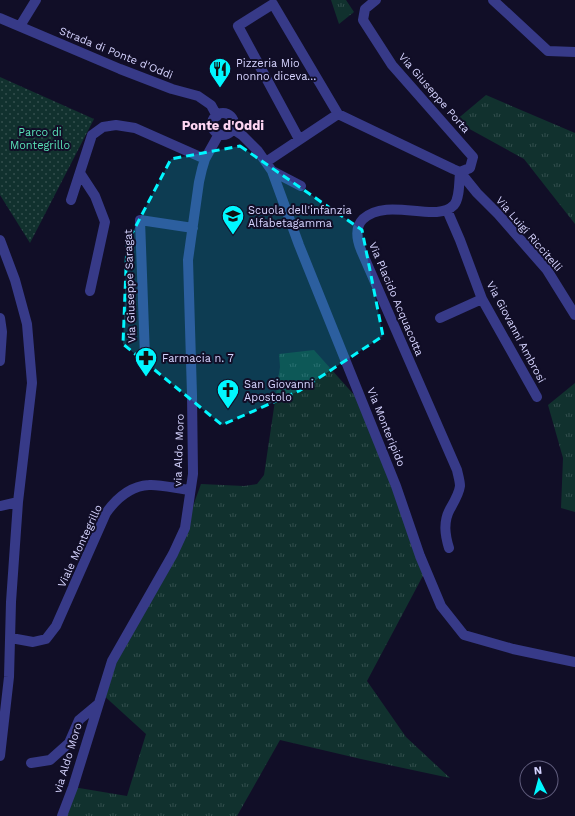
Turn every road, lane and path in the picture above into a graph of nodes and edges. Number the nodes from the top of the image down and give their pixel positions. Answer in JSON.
{"nodes":[{"id":1,"x":36,"y":0,"type":"edge"},
{"id":2,"x":376,"y":0,"type":"edge"},
{"id":3,"x":493,"y":0,"type":"edge"},
{"id":4,"x":0,"y":18,"type":"edge"},
{"id":5,"x":20,"y":26,"type":"junction"},
{"id":6,"x":575,"y":52,"type":"edge"},
{"id":7,"x":338,"y":114,"type":"junction"},
{"id":8,"x":217,"y":116,"type":"junction"},
{"id":9,"x":233,"y":129,"type":"junction"},
{"id":10,"x":219,"y":134,"type":"junction"},
{"id":11,"x":299,"y":139,"type":"junction"},
{"id":12,"x":206,"y":159,"type":"junction"},
{"id":13,"x":266,"y":162,"type":"junction"},
{"id":14,"x":272,"y":171,"type":"junction"},
{"id":15,"x":456,"y":171,"type":"junction"},
{"id":16,"x":80,"y":173,"type":"junction"},
{"id":17,"x":301,"y":186,"type":"dead end"},
{"id":18,"x":71,"y":200,"type":"dead end"},
{"id":19,"x":447,"y":210,"type":"junction"},
{"id":20,"x":193,"y":228,"type":"junction"},
{"id":21,"x":0,"y":240,"type":"edge"},
{"id":22,"x":90,"y":291,"type":"dead end"},
{"id":23,"x":482,"y":299,"type":"junction"},
{"id":24,"x":575,"y":315,"type":"edge"},
{"id":25,"x":0,"y":318,"type":"edge"},
{"id":26,"x":440,"y":318,"type":"dead end"},
{"id":27,"x":145,"y":357,"type":"dead end"},
{"id":28,"x":0,"y":361,"type":"edge"},
{"id":29,"x":537,"y":397,"type":"dead end"},
{"id":30,"x":190,"y":490,"type":"junction"},
{"id":31,"x":18,"y":502,"type":"junction"},
{"id":32,"x":0,"y":506,"type":"edge"},
{"id":33,"x":449,"y":548,"type":"dead end"},
{"id":34,"x":11,"y":638,"type":"junction"},
{"id":35,"x":575,"y":662,"type":"edge"},
{"id":36,"x":9,"y":677,"type":"junction"},
{"id":37,"x":0,"y":683,"type":"edge"},
{"id":38,"x":98,"y":705,"type":"junction"},
{"id":39,"x":0,"y":756,"type":"edge"},
{"id":40,"x":30,"y":763,"type":"dead end"},
{"id":41,"x":62,"y":816,"type":"edge"}],
"edges":[{"from":1,"to":5,"type":"street"},
{"from":2,"to":15,"type":"street","name":"Via Giuseppe Porta"},
{"from":3,"to":6,"type":"street"},
{"from":4,"to":5,"type":"street","name":"Strada di Ponte d'Oddi"},
{"from":5,"to":8,"type":"street","name":"Strada di Ponte d'Oddi"},
{"from":7,"to":11,"type":"street"},
{"from":7,"to":11,"type":"street"},
{"from":7,"to":15,"type":"street"},
{"from":8,"to":9,"type":"street"},
{"from":8,"to":10,"type":"street"},
{"from":9,"to":10,"type":"street"},
{"from":9,"to":13,"type":"street","name":"Via Monteripido"},
{"from":10,"to":12,"type":"street","name":"via Aldo Moro"},
{"from":11,"to":13,"type":"street"},
{"from":12,"to":16,"type":"street"},
{"from":12,"to":20,"type":"street","name":"via Aldo Moro"},
{"from":13,"to":14,"type":"street","name":"Via Monteripido"},
{"from":14,"to":17,"type":"street"},
{"from":14,"to":35,"type":"street","name":"Via Monteripido"},
{"from":15,"to":19,"type":"street"},
{"from":15,"to":24,"type":"street","name":"Via Luigi Riccitelli"},
{"from":16,"to":18,"type":"street"},
{"from":16,"to":22,"type":"street"},
{"from":19,"to":23,"type":"street","name":"Via Giovanni Ambrosi"},
{"from":19,"to":33,"type":"street","name":"Via Placido Acquacotta"},
{"from":20,"to":27,"type":"street","name":"Via Giuseppe Saragat"},
{"from":20,"to":30,"type":"street","name":"via Aldo Moro"},
{"from":21,"to":31,"type":"street"},
{"from":23,"to":26,"type":"street"},
{"from":23,"to":29,"type":"street","name":"Via Giovanni Ambrosi"},
{"from":25,"to":28,"type":"street"},
{"from":30,"to":34,"type":"street","name":"Viale Montegrillo"},
{"from":30,"to":38,"type":"street","name":"via Aldo Moro"},
{"from":31,"to":32,"type":"street"},
{"from":31,"to":34,"type":"street"},
{"from":34,"to":36,"type":"street"},
{"from":36,"to":37,"type":"street"},
{"from":36,"to":39,"type":"street"},
{"from":38,"to":40,"type":"street"},
{"from":38,"to":41,"type":"street","name":"via Aldo Moro"}]}
